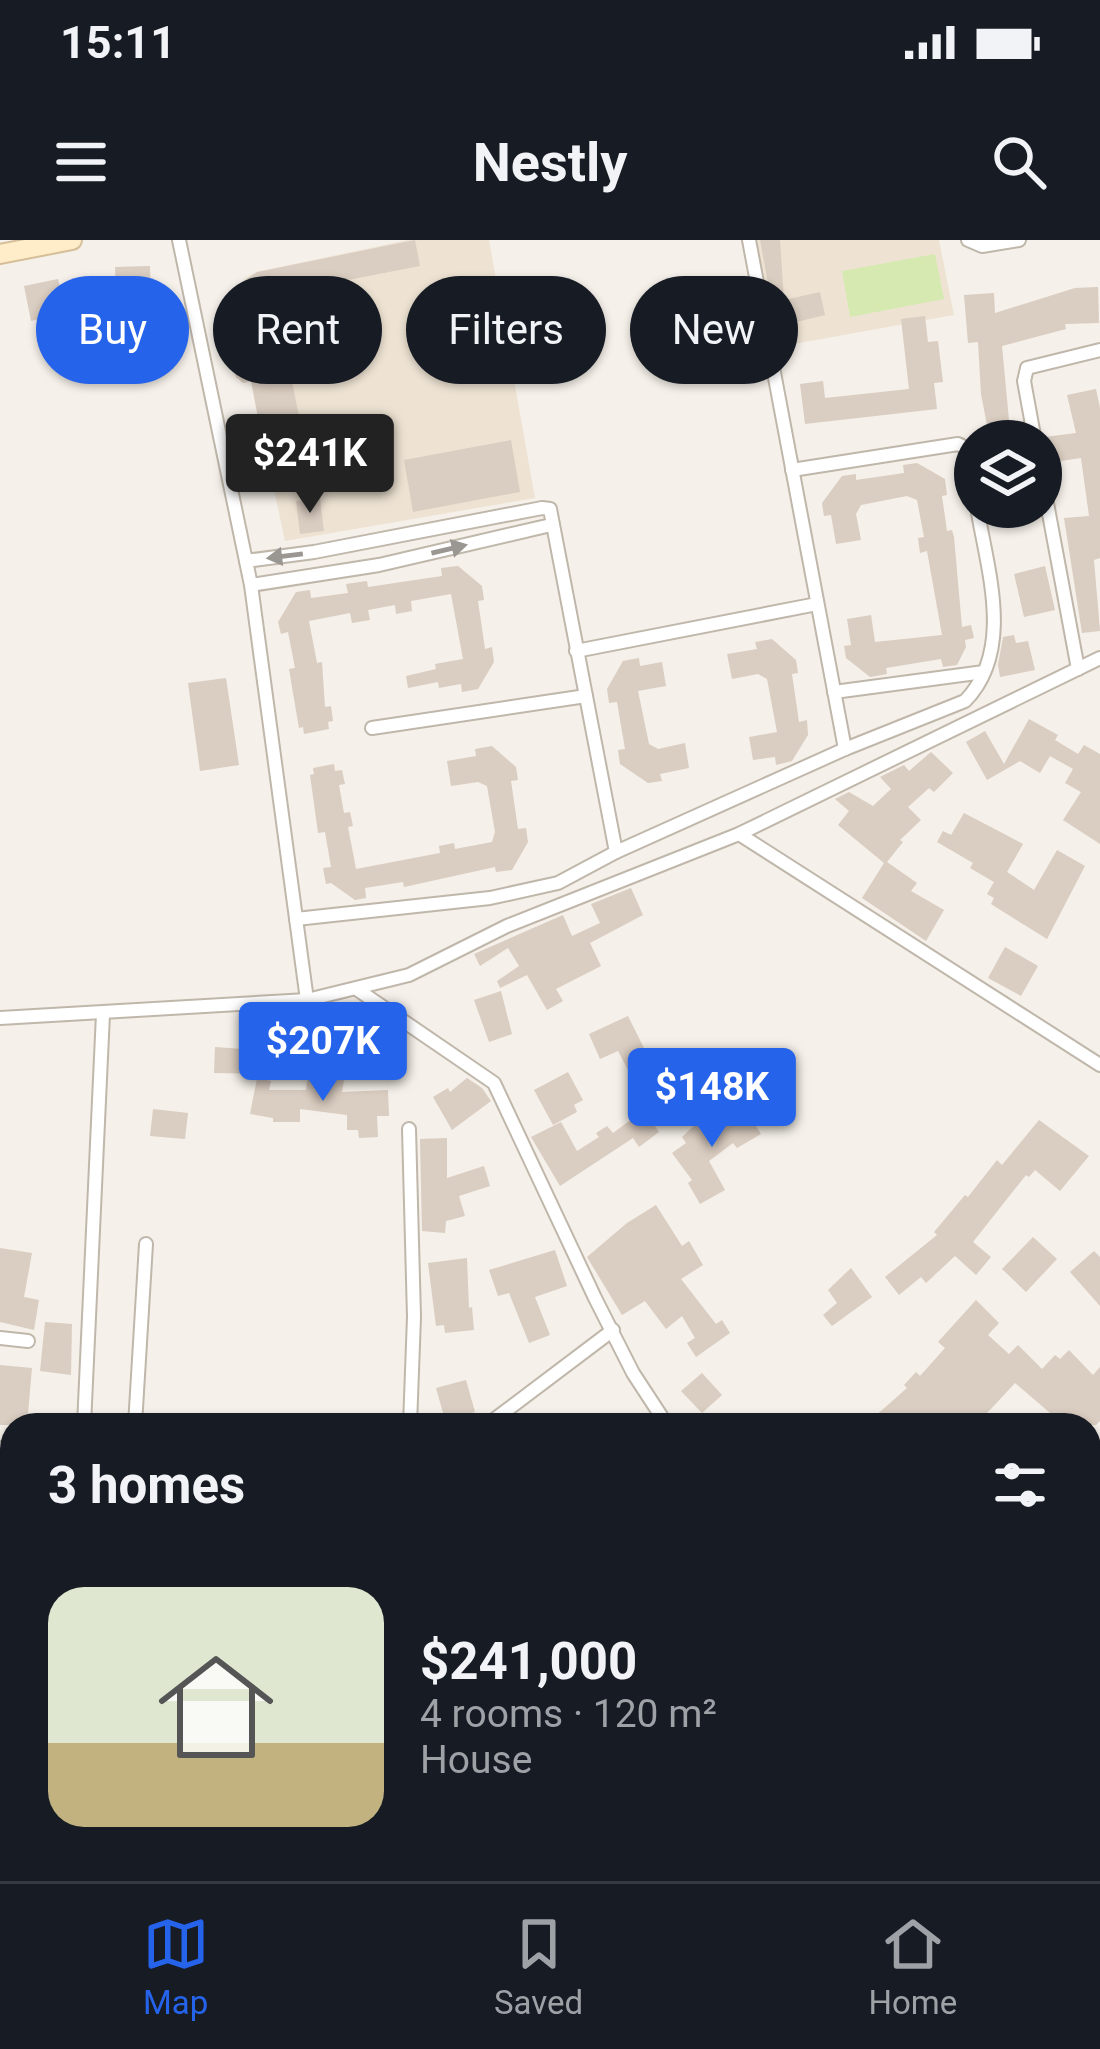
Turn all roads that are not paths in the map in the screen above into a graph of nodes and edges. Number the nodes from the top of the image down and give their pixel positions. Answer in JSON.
{"nodes":[{"id":1,"x":72,"y":240,"type":"edge"},
{"id":2,"x":179,"y":240,"type":"edge"},
{"id":3,"x":749,"y":240,"type":"edge"},
{"id":4,"x":968,"y":240,"type":"edge"},
{"id":5,"x":1019,"y":240,"type":"edge"},
{"id":6,"x":0,"y":254,"type":"edge"},
{"id":7,"x":1100,"y":350,"type":"edge"},
{"id":8,"x":1031,"y":420,"type":"edge"},
{"id":9,"x":954,"y":445,"type":"edge"},
{"id":10,"x":792,"y":470,"type":"junction"},
{"id":11,"x":551,"y":525,"type":"junction"},
{"id":12,"x":980,"y":528,"type":"edge"},
{"id":13,"x":1052,"y":528,"type":"edge"},
{"id":14,"x":247,"y":561,"type":"junction"},
{"id":15,"x":251,"y":585,"type":"junction"},
{"id":16,"x":817,"y":604,"type":"junction"},
{"id":17,"x":576,"y":651,"type":"junction"},
{"id":18,"x":1100,"y":658,"type":"edge"},
{"id":19,"x":1078,"y":669,"type":"junction"},
{"id":20,"x":984,"y":672,"type":"junction"},
{"id":21,"x":834,"y":692,"type":"junction"},
{"id":22,"x":586,"y":696,"type":"junction"},
{"id":23,"x":372,"y":728,"type":"dead end"},
{"id":24,"x":845,"y":749,"type":"junction"},
{"id":25,"x":739,"y":834,"type":"junction"},
{"id":26,"x":616,"y":852,"type":"junction"},
{"id":27,"x":296,"y":919,"type":"junction"},
{"id":28,"x":358,"y":990,"type":"junction"},
{"id":29,"x":307,"y":1000,"type":"junction"},
{"id":30,"x":103,"y":1015,"type":"junction"},
{"id":31,"x":0,"y":1018,"type":"edge"},
{"id":32,"x":1100,"y":1065,"type":"edge"},
{"id":33,"x":410,"y":1130,"type":"dead end"},
{"id":34,"x":146,"y":1244,"type":"dead end"},
{"id":35,"x":613,"y":1330,"type":"junction"},
{"id":36,"x":0,"y":1338,"type":"edge"},
{"id":37,"x":28,"y":1341,"type":"dead end"},
{"id":38,"x":85,"y":1413,"type":"edge"},
{"id":39,"x":136,"y":1413,"type":"edge"},
{"id":40,"x":411,"y":1413,"type":"edge"},
{"id":41,"x":503,"y":1413,"type":"edge"},
{"id":42,"x":659,"y":1413,"type":"edge"}],
"edges":[{"from":1,"to":6,"type":"main road"},
{"from":2,"to":14,"type":"street"},
{"from":3,"to":10,"type":"street"},
{"from":4,"to":5,"type":"street"},
{"from":7,"to":8,"type":"street"},
{"from":9,"to":10,"type":"street"},
{"from":10,"to":16,"type":"street"},
{"from":11,"to":14,"type":"street","one_way":true},
{"from":15,"to":11,"type":"street","one_way":true},
{"from":11,"to":17,"type":"street"},
{"from":12,"to":20,"type":"street"},
{"from":13,"to":19,"type":"street"},
{"from":14,"to":15,"type":"street"},
{"from":15,"to":27,"type":"street"},
{"from":16,"to":17,"type":"street"},
{"from":16,"to":21,"type":"street"},
{"from":17,"to":22,"type":"street"},
{"from":18,"to":19,"type":"street"},
{"from":19,"to":25,"type":"street"},
{"from":20,"to":21,"type":"street"},
{"from":20,"to":24,"type":"street"},
{"from":21,"to":24,"type":"street"},
{"from":22,"to":23,"type":"street"},
{"from":22,"to":26,"type":"street"},
{"from":24,"to":26,"type":"street"},
{"from":25,"to":28,"type":"street"},
{"from":25,"to":32,"type":"street"},
{"from":26,"to":27,"type":"street"},
{"from":27,"to":29,"type":"street"},
{"from":28,"to":29,"type":"street"},
{"from":28,"to":35,"type":"street"},
{"from":29,"to":30,"type":"street"},
{"from":30,"to":31,"type":"street"},
{"from":30,"to":38,"type":"street"},
{"from":33,"to":40,"type":"street"},
{"from":34,"to":39,"type":"street"},
{"from":35,"to":41,"type":"street"},
{"from":35,"to":42,"type":"street"},
{"from":36,"to":37,"type":"street"}]}
